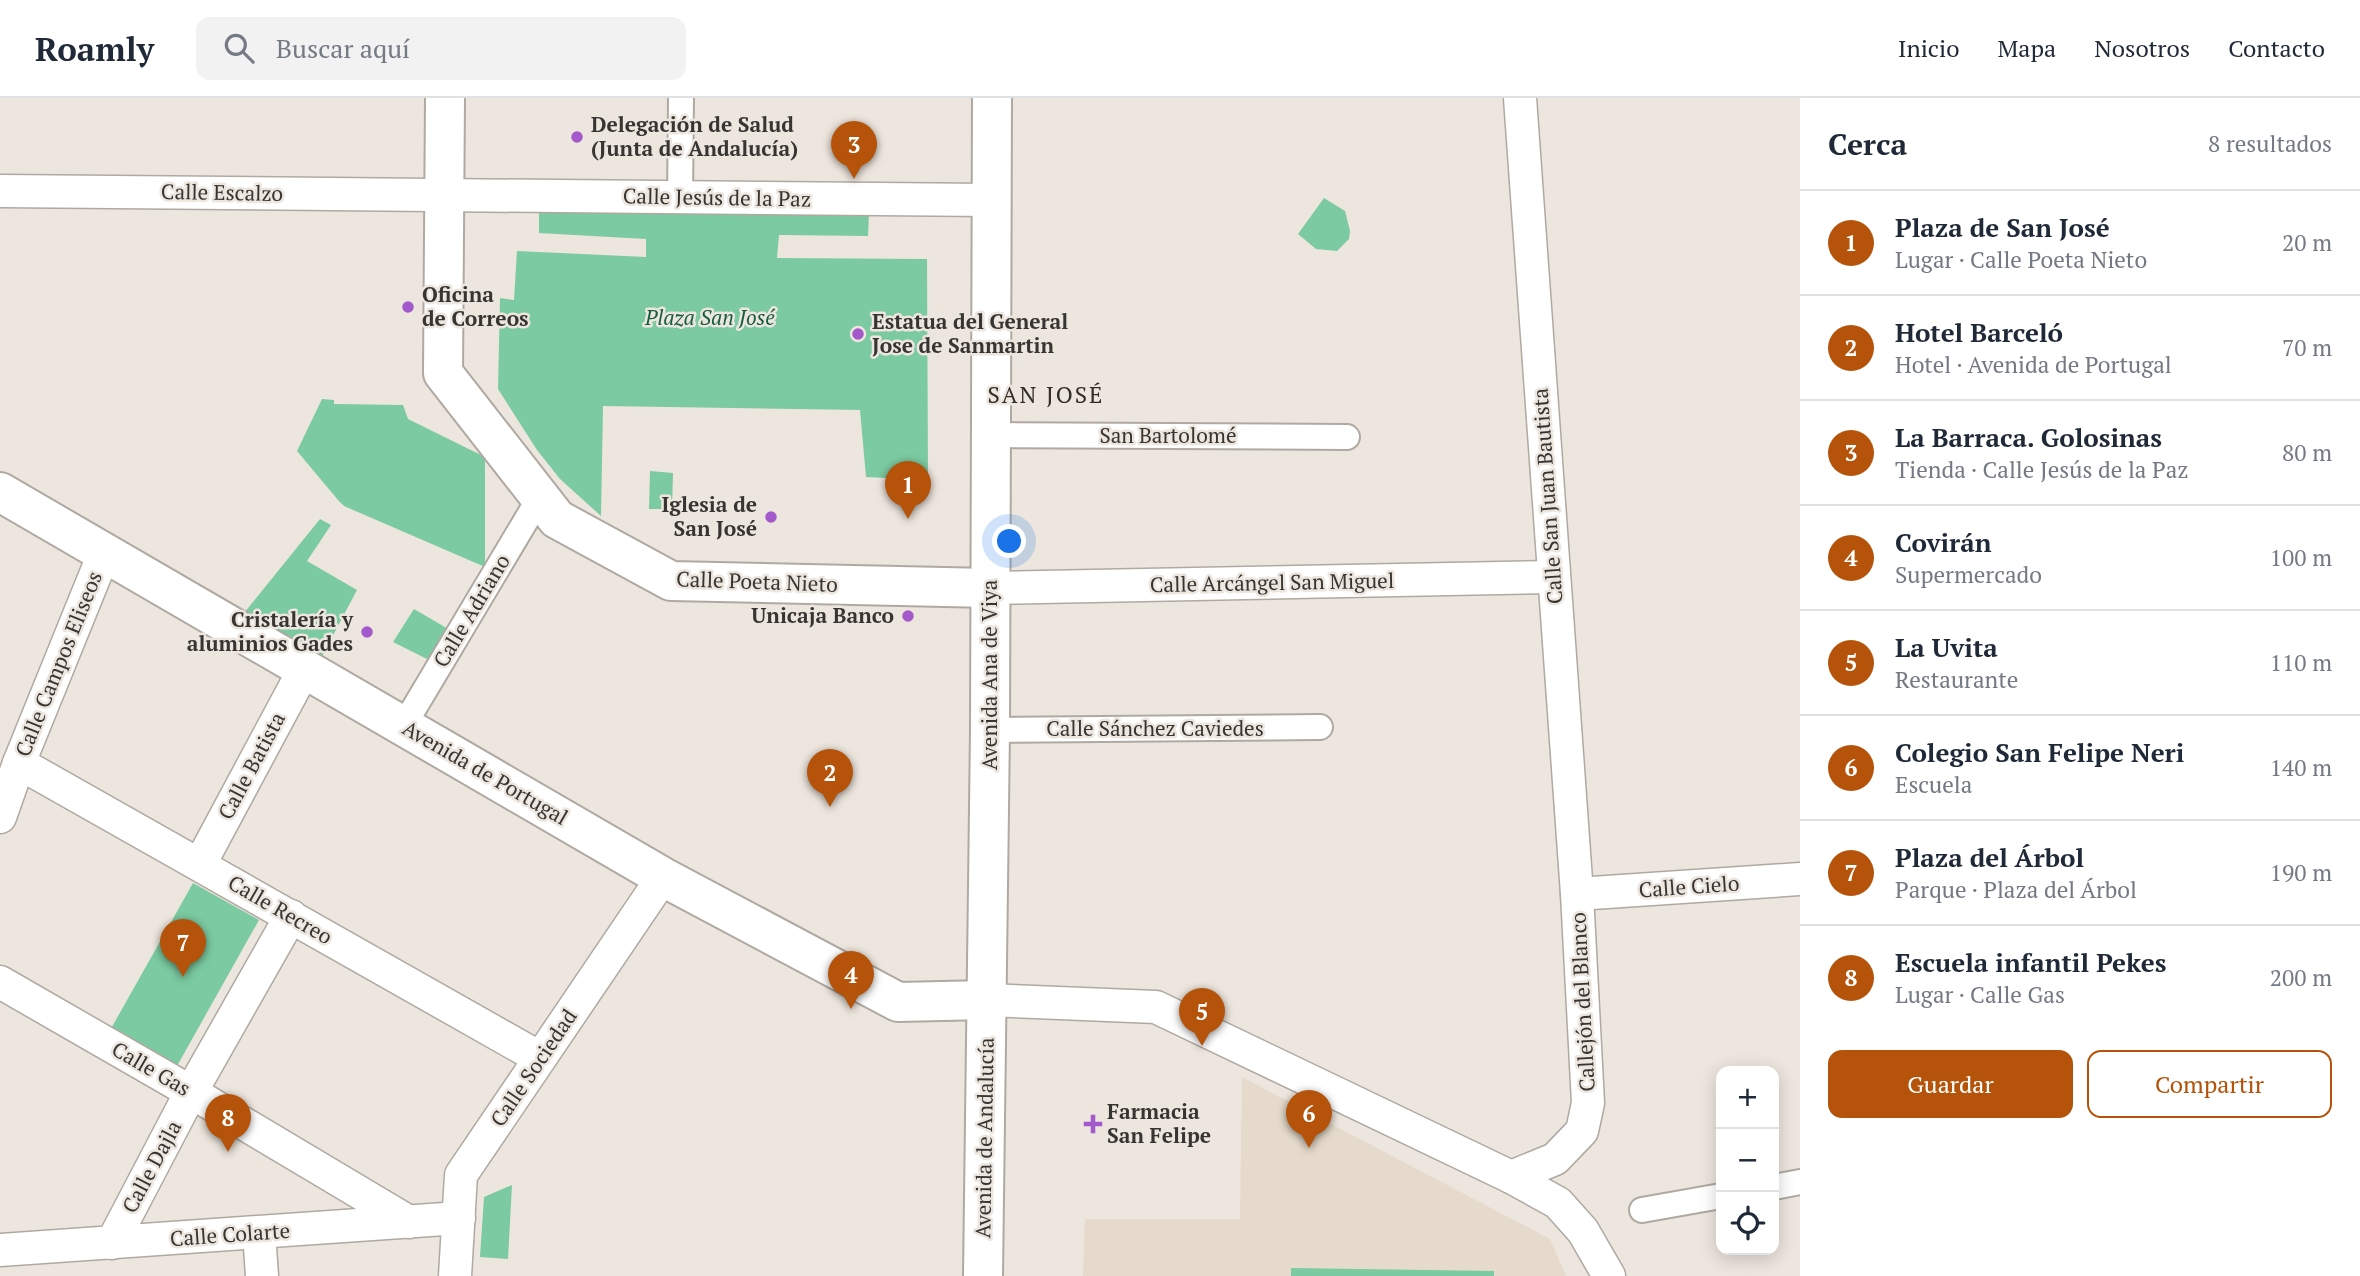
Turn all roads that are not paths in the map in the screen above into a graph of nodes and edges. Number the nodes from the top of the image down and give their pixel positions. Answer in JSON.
{"nodes":[{"id":1,"x":445,"y":98,"type":"edge"},
{"id":2,"x":681,"y":98,"type":"edge"},
{"id":3,"x":992,"y":98,"type":"edge"},
{"id":4,"x":1520,"y":98,"type":"edge"},
{"id":5,"x":0,"y":191,"type":"edge"},
{"id":6,"x":444,"y":195,"type":"junction"},
{"id":7,"x":680,"y":198,"type":"junction"},
{"id":8,"x":990,"y":200,"type":"junction"},
{"id":9,"x":990,"y":435,"type":"junction"},
{"id":10,"x":1347,"y":437,"type":"dead end"},
{"id":11,"x":0,"y":492,"type":"edge"},
{"id":12,"x":540,"y":498,"type":"junction"},
{"id":13,"x":105,"y":551,"type":"junction"},
{"id":14,"x":1553,"y":577,"type":"junction"},
{"id":15,"x":990,"y":588,"type":"junction"},
{"id":16,"x":305,"y":668,"type":"junction"},
{"id":17,"x":404,"y":726,"type":"junction"},
{"id":18,"x":1320,"y":727,"type":"dead end"},
{"id":19,"x":990,"y":730,"type":"junction"},
{"id":20,"x":19,"y":763,"type":"junction"},
{"id":21,"x":2,"y":806,"type":"edge"},
{"id":22,"x":200,"y":864,"type":"junction"},
{"id":23,"x":663,"y":877,"type":"junction"},
{"id":24,"x":1800,"y":879,"type":"edge"},
{"id":25,"x":1577,"y":894,"type":"junction"},
{"id":26,"x":290,"y":916,"type":"junction"},
{"id":27,"x":0,"y":982,"type":"edge"},
{"id":28,"x":986,"y":1000,"type":"junction"},
{"id":29,"x":540,"y":1058,"type":"junction"},
{"id":30,"x":191,"y":1092,"type":"junction"},
{"id":31,"x":1511,"y":1177,"type":"junction"},
{"id":32,"x":1800,"y":1182,"type":"edge"},
{"id":33,"x":1779,"y":1186,"type":"edge"},
{"id":34,"x":1716,"y":1197,"type":"edge"},
{"id":35,"x":1642,"y":1210,"type":"dead end"},
{"id":36,"x":459,"y":1218,"type":"junction"},
{"id":37,"x":409,"y":1222,"type":"junction"},
{"id":38,"x":259,"y":1233,"type":"junction"},
{"id":39,"x":112,"y":1242,"type":"junction"},
{"id":40,"x":0,"y":1250,"type":"edge"},
{"id":41,"x":262,"y":1276,"type":"edge"},
{"id":42,"x":456,"y":1276,"type":"edge"},
{"id":43,"x":983,"y":1276,"type":"edge"},
{"id":44,"x":1609,"y":1276,"type":"edge"}],
"edges":[{"from":1,"to":6,"type":"street"},
{"from":2,"to":7,"type":"street"},
{"from":3,"to":8,"type":"street","name":"Avenida Ana de Viya"},
{"from":4,"to":14,"type":"street","name":"Calle San Juan Bautista"},
{"from":5,"to":6,"type":"street","name":"Calle Escalzo"},
{"from":6,"to":7,"type":"street","name":"Calle Jesús de la Paz"},
{"from":6,"to":12,"type":"street","name":"Calle Poeta Nieto"},
{"from":7,"to":8,"type":"street","name":"Calle Jesús de la Paz"},
{"from":8,"to":9,"type":"street","name":"Avenida Ana de Viya"},
{"from":9,"to":10,"type":"street","name":"San Bartolomé"},
{"from":9,"to":15,"type":"street","name":"Avenida Ana de Viya"},
{"from":11,"to":13,"type":"street","name":"Avenida de Portugal"},
{"from":12,"to":15,"type":"street","name":"Calle Poeta Nieto"},
{"from":12,"to":17,"type":"street","name":"Calle Adriano"},
{"from":13,"to":16,"type":"street","name":"Avenida de Portugal"},
{"from":13,"to":20,"type":"street","name":"Calle Campos Eliseos"},
{"from":14,"to":15,"type":"street","name":"Calle Arcángel San Miguel"},
{"from":14,"to":25,"type":"street","name":"Calle San Juan Bautista"},
{"from":15,"to":19,"type":"street","name":"Avenida Ana de Viya"},
{"from":16,"to":17,"type":"street","name":"Avenida de Portugal"},
{"from":16,"to":22,"type":"street","name":"Calle Batista"},
{"from":17,"to":23,"type":"street","name":"Avenida de Portugal"},
{"from":18,"to":19,"type":"street","name":"Calle Sánchez Caviedes"},
{"from":19,"to":28,"type":"street","name":"Avenida Ana de Viya"},
{"from":20,"to":21,"type":"street","name":"Calle Campos Eliseos"},
{"from":20,"to":22,"type":"street","name":"Calle Recreo"},
{"from":22,"to":26,"type":"street","name":"Calle Recreo"},
{"from":23,"to":28,"type":"street","name":"Avenida de Portugal"},
{"from":23,"to":29,"type":"street","name":"Calle Sociedad"},
{"from":24,"to":25,"type":"street","name":"Calle Cielo"},
{"from":25,"to":31,"type":"street","name":"Callejón del Blanco"},
{"from":26,"to":29,"type":"street","name":"Calle Recreo"},
{"from":26,"to":30,"type":"street","name":"Calle Dajla"},
{"from":27,"to":30,"type":"street","name":"Calle Gas"},
{"from":28,"to":31,"type":"street"},
{"from":28,"to":43,"type":"street","name":"Avenida de Andalucía"},
{"from":29,"to":36,"type":"street","name":"Calle Sociedad"},
{"from":30,"to":37,"type":"street","name":"Calle Gas"},
{"from":30,"to":39,"type":"street","name":"Calle Dajla"},
{"from":31,"to":44,"type":"street"},
{"from":32,"to":33,"type":"street"},
{"from":34,"to":35,"type":"street"},
{"from":36,"to":37,"type":"street","name":"Calle Colarte"},
{"from":36,"to":42,"type":"street","name":"Calle Sociedad"},
{"from":37,"to":38,"type":"street","name":"Calle Colarte"},
{"from":38,"to":39,"type":"street","name":"Calle Colarte"},
{"from":38,"to":41,"type":"street"},
{"from":39,"to":40,"type":"street","name":"Calle Colarte"}]}
